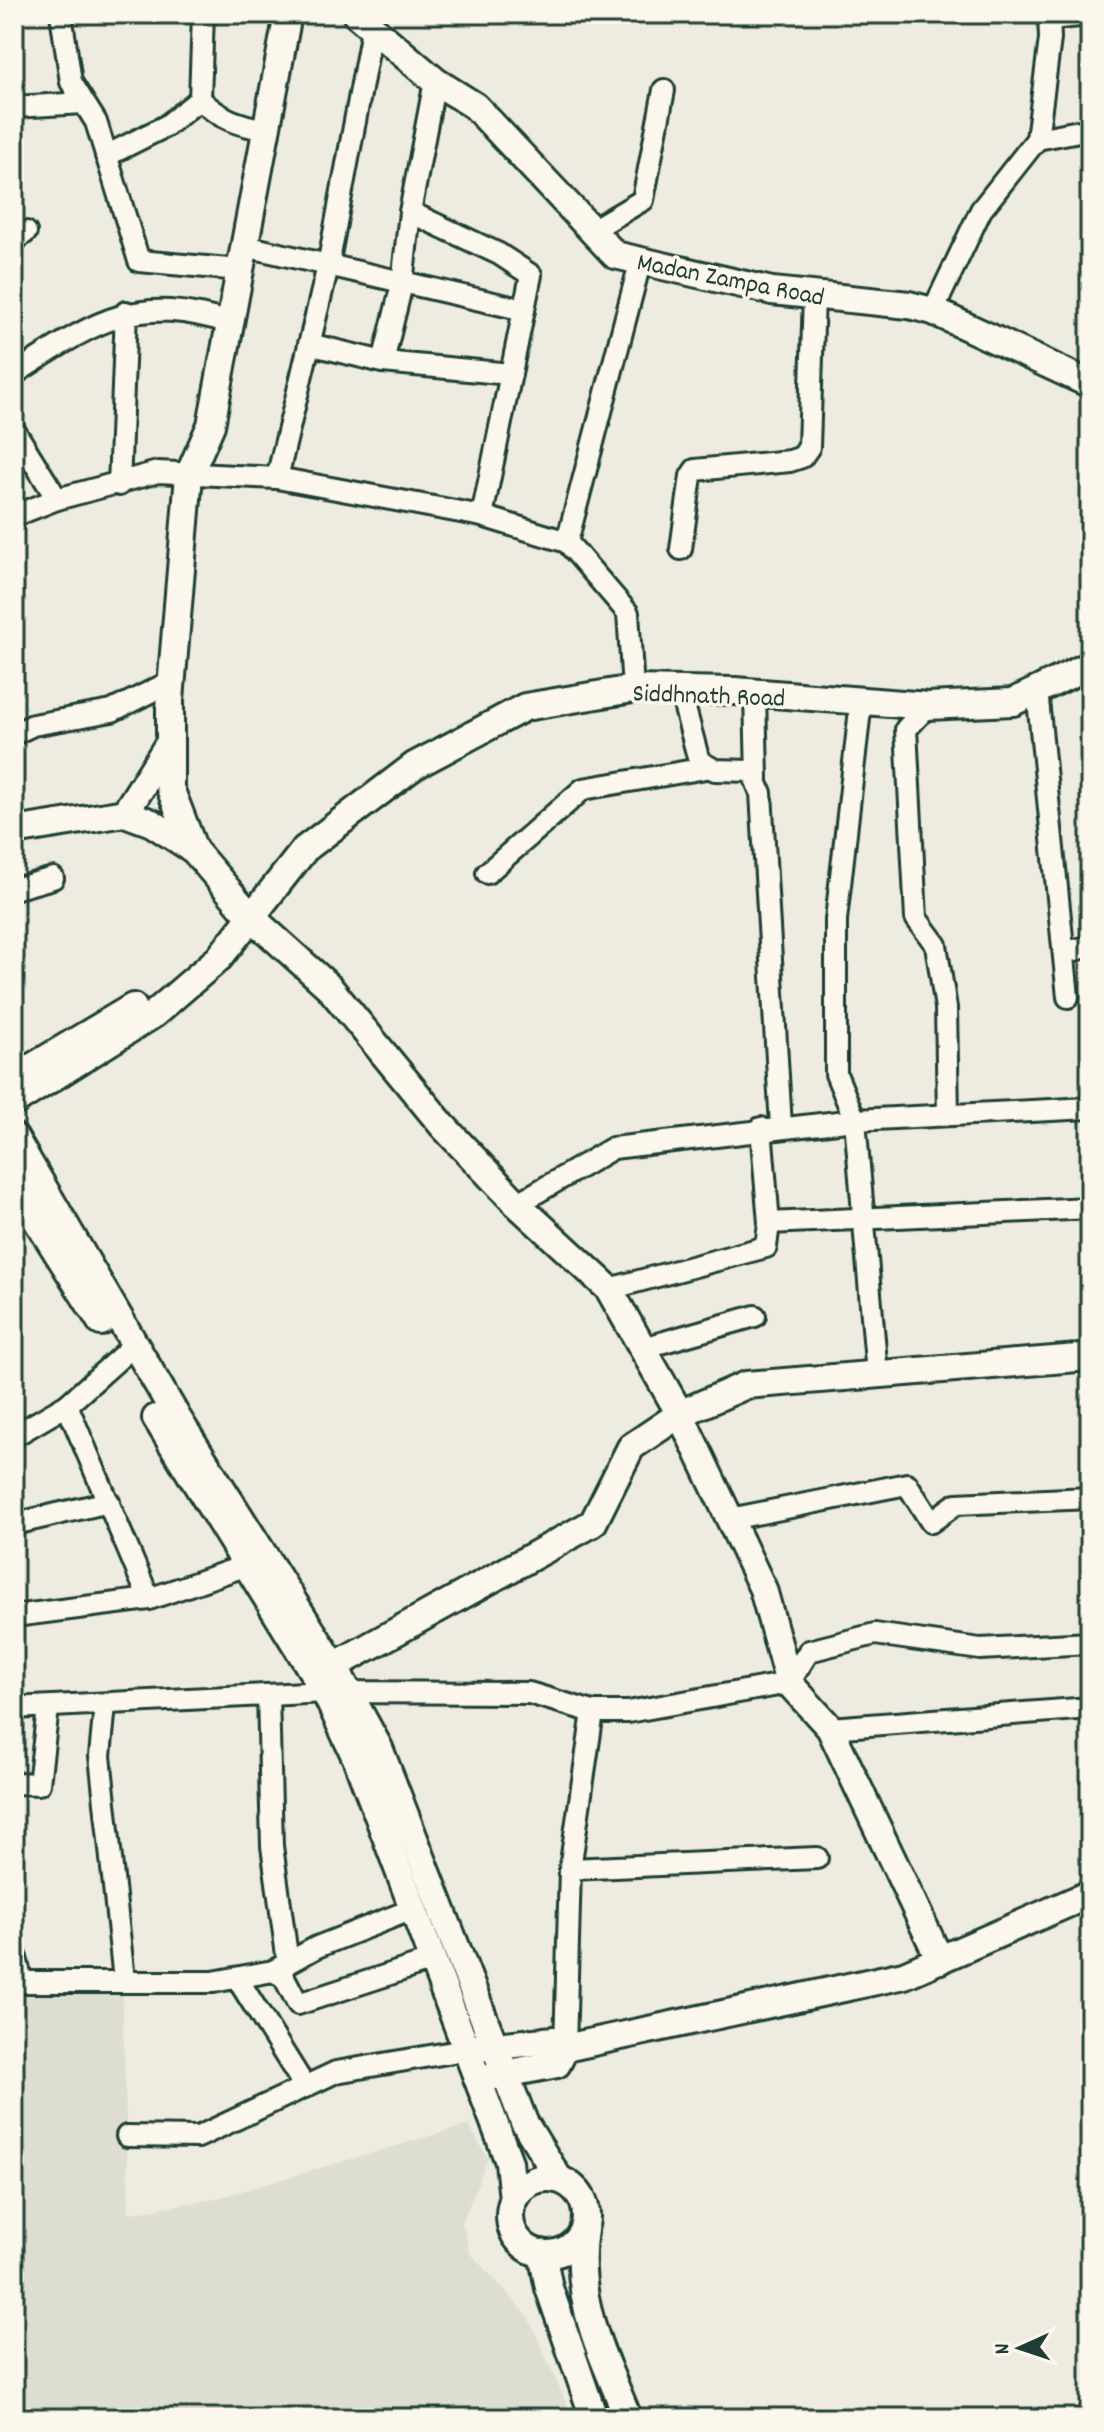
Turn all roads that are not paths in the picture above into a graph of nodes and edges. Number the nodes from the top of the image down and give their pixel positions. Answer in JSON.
{"nodes":[{"id":1,"x":61,"y":14,"type":"edge"},
{"id":2,"x":203,"y":14,"type":"edge"},
{"id":3,"x":288,"y":14,"type":"edge"},
{"id":4,"x":1090,"y":15,"type":"edge"},
{"id":5,"x":1049,"y":16,"type":"edge"},
{"id":6,"x":370,"y":19,"type":"edge"},
{"id":7,"x":435,"y":81,"type":"junction"},
{"id":8,"x":664,"y":90,"type":"dead end"},
{"id":9,"x":200,"y":99,"type":"junction"},
{"id":10,"x":84,"y":103,"type":"junction"},
{"id":11,"x":14,"y":107,"type":"edge"},
{"id":12,"x":1090,"y":129,"type":"edge"},
{"id":13,"x":266,"y":130,"type":"junction"},
{"id":14,"x":1037,"y":139,"type":"junction"},
{"id":15,"x":106,"y":156,"type":"junction"},
{"id":16,"x":410,"y":212,"type":"junction"},
{"id":17,"x":592,"y":230,"type":"junction"},
{"id":18,"x":242,"y":258,"type":"junction"},
{"id":19,"x":640,"y":263,"type":"junction"},
{"id":20,"x":328,"y":266,"type":"junction"},
{"id":21,"x":402,"y":284,"type":"junction"},
{"id":22,"x":814,"y":295,"type":"junction"},
{"id":23,"x":524,"y":310,"type":"junction"},
{"id":24,"x":933,"y":311,"type":"junction"},
{"id":25,"x":126,"y":312,"type":"junction"},
{"id":26,"x":230,"y":323,"type":"junction"},
{"id":27,"x":309,"y":344,"type":"junction"},
{"id":28,"x":383,"y":362,"type":"junction"},
{"id":29,"x":14,"y":374,"type":"edge"},
{"id":30,"x":511,"y":374,"type":"junction"},
{"id":31,"x":1090,"y":384,"type":"edge"},
{"id":32,"x":14,"y":430,"type":"edge"},
{"id":33,"x":189,"y":475,"type":"junction"},
{"id":34,"x":277,"y":478,"type":"junction"},
{"id":35,"x":119,"y":485,"type":"junction"},
{"id":36,"x":57,"y":499,"type":"junction"},
{"id":37,"x":14,"y":516,"type":"edge"},
{"id":38,"x":482,"y":516,"type":"junction"},
{"id":39,"x":567,"y":542,"type":"junction"},
{"id":40,"x":681,"y":549,"type":"dead end"},
{"id":41,"x":1090,"y":665,"type":"edge"},
{"id":42,"x":172,"y":681,"type":"junction"},
{"id":43,"x":633,"y":689,"type":"junction"},
{"id":44,"x":680,"y":690,"type":"junction"},
{"id":45,"x":1037,"y":690,"type":"junction"},
{"id":46,"x":755,"y":693,"type":"junction"},
{"id":47,"x":861,"y":701,"type":"junction"},
{"id":48,"x":928,"y":706,"type":"junction"},
{"id":49,"x":14,"y":734,"type":"edge"},
{"id":50,"x":170,"y":740,"type":"junction"},
{"id":51,"x":706,"y":768,"type":"junction"},
{"id":52,"x":757,"y":778,"type":"junction"},
{"id":53,"x":125,"y":813,"type":"junction"},
{"id":54,"x":14,"y":831,"type":"edge"},
{"id":55,"x":194,"y":850,"type":"junction"},
{"id":56,"x":487,"y":873,"type":"dead end"},
{"id":57,"x":53,"y":878,"type":"dead end"},
{"id":58,"x":14,"y":889,"type":"edge"},
{"id":59,"x":251,"y":917,"type":"junction"},
{"id":60,"x":1090,"y":946,"type":"edge"},
{"id":61,"x":1064,"y":953,"type":"junction"},
{"id":62,"x":184,"y":984,"type":"junction"},
{"id":63,"x":1068,"y":997,"type":"dead end"},
{"id":64,"x":14,"y":1078,"type":"edge"},
{"id":65,"x":14,"y":1102,"type":"edge"},
{"id":66,"x":1090,"y":1108,"type":"edge"},
{"id":67,"x":948,"y":1115,"type":"junction"},
{"id":68,"x":855,"y":1120,"type":"junction"},
{"id":69,"x":771,"y":1127,"type":"junction"},
{"id":70,"x":14,"y":1137,"type":"edge"},
{"id":71,"x":14,"y":1184,"type":"edge"},
{"id":72,"x":517,"y":1204,"type":"junction"},
{"id":73,"x":1090,"y":1208,"type":"edge"},
{"id":74,"x":863,"y":1218,"type":"junction"},
{"id":75,"x":769,"y":1223,"type":"junction"},
{"id":76,"x":609,"y":1289,"type":"junction"},
{"id":77,"x":755,"y":1316,"type":"dead end"},
{"id":78,"x":643,"y":1348,"type":"junction"},
{"id":79,"x":126,"y":1350,"type":"junction"},
{"id":80,"x":1090,"y":1357,"type":"edge"},
{"id":81,"x":877,"y":1374,"type":"junction"},
{"id":82,"x":67,"y":1405,"type":"junction"},
{"id":83,"x":680,"y":1414,"type":"junction"},
{"id":84,"x":14,"y":1436,"type":"edge"},
{"id":85,"x":1090,"y":1498,"type":"edge"},
{"id":86,"x":109,"y":1502,"type":"junction"},
{"id":87,"x":730,"y":1519,"type":"junction"},
{"id":88,"x":14,"y":1524,"type":"edge"},
{"id":89,"x":255,"y":1563,"type":"junction"},
{"id":90,"x":149,"y":1599,"type":"junction"},
{"id":91,"x":14,"y":1616,"type":"edge"},
{"id":92,"x":1090,"y":1643,"type":"edge"},
{"id":93,"x":334,"y":1666,"type":"junction"},
{"id":94,"x":789,"y":1683,"type":"junction"},
{"id":95,"x":336,"y":1692,"type":"junction"},
{"id":96,"x":268,"y":1695,"type":"junction"},
{"id":97,"x":105,"y":1705,"type":"junction"},
{"id":98,"x":14,"y":1708,"type":"edge"},
{"id":99,"x":48,"y":1708,"type":"junction"},
{"id":100,"x":1090,"y":1708,"type":"edge"},
{"id":101,"x":593,"y":1712,"type":"junction"},
{"id":102,"x":830,"y":1728,"type":"junction"},
{"id":103,"x":14,"y":1783,"type":"edge"},
{"id":104,"x":817,"y":1858,"type":"dead end"},
{"id":105,"x":570,"y":1869,"type":"junction"},
{"id":106,"x":1090,"y":1894,"type":"edge"},
{"id":107,"x":413,"y":1909,"type":"junction"},
{"id":108,"x":14,"y":1950,"type":"edge"},
{"id":109,"x":940,"y":1960,"type":"junction"},
{"id":110,"x":430,"y":1961,"type":"junction"},
{"id":111,"x":280,"y":1967,"type":"junction"},
{"id":112,"x":237,"y":1978,"type":"junction"},
{"id":113,"x":124,"y":1980,"type":"junction"},
{"id":114,"x":18,"y":1982,"type":"edge"},
{"id":115,"x":493,"y":2046,"type":"junction"},
{"id":116,"x":565,"y":2048,"type":"junction"},
{"id":117,"x":465,"y":2050,"type":"junction"},
{"id":118,"x":504,"y":2074,"type":"junction"},
{"id":119,"x":475,"y":2080,"type":"junction"},
{"id":120,"x":305,"y":2087,"type":"junction"},
{"id":121,"x":127,"y":2136,"type":"dead end"},
{"id":122,"x":559,"y":2179,"type":"junction"},
{"id":123,"x":513,"y":2199,"type":"junction"},
{"id":124,"x":585,"y":2221,"type":"junction"},
{"id":125,"x":542,"y":2253,"type":"junction"},
{"id":126,"x":594,"y":2418,"type":"edge"},
{"id":127,"x":628,"y":2418,"type":"edge"}],
"edges":[{"from":1,"to":10,"type":"street"},
{"from":2,"to":9,"type":"street"},
{"from":3,"to":13,"type":"street"},
{"from":4,"to":5,"type":"street"},
{"from":5,"to":14,"type":"street"},
{"from":6,"to":7,"type":"street","name":"Madan Zampa Road"},
{"from":6,"to":20,"type":"street"},
{"from":7,"to":16,"type":"street"},
{"from":7,"to":17,"type":"street","name":"Madan Zampa Road"},
{"from":8,"to":17,"type":"street"},
{"from":9,"to":13,"type":"street"},
{"from":9,"to":15,"type":"street"},
{"from":10,"to":11,"type":"street"},
{"from":10,"to":15,"type":"street"},
{"from":12,"to":14,"type":"street"},
{"from":13,"to":18,"type":"street"},
{"from":14,"to":24,"type":"street"},
{"from":15,"to":18,"type":"street"},
{"from":16,"to":21,"type":"street"},
{"from":16,"to":23,"type":"street"},
{"from":17,"to":19,"type":"street","name":"Madan Zampa Road"},
{"from":18,"to":20,"type":"street"},
{"from":18,"to":26,"type":"street"},
{"from":19,"to":22,"type":"street","name":"Madan Zampa Road"},
{"from":19,"to":39,"type":"street"},
{"from":20,"to":21,"type":"street"},
{"from":20,"to":27,"type":"street"},
{"from":21,"to":23,"type":"street"},
{"from":21,"to":28,"type":"street"},
{"from":22,"to":24,"type":"street","name":"Madan Zampa Road"},
{"from":22,"to":40,"type":"street"},
{"from":23,"to":30,"type":"street"},
{"from":24,"to":31,"type":"street","name":"Madan Zampa Road"},
{"from":25,"to":26,"type":"street"},
{"from":25,"to":29,"type":"street"},
{"from":25,"to":35,"type":"street"},
{"from":26,"to":33,"type":"street"},
{"from":27,"to":28,"type":"street"},
{"from":27,"to":34,"type":"street"},
{"from":28,"to":30,"type":"street"},
{"from":30,"to":38,"type":"street"},
{"from":32,"to":36,"type":"street"},
{"from":33,"to":34,"type":"street"},
{"from":33,"to":35,"type":"street"},
{"from":33,"to":42,"type":"street"},
{"from":34,"to":38,"type":"street"},
{"from":35,"to":36,"type":"street"},
{"from":36,"to":37,"type":"street"},
{"from":38,"to":39,"type":"street"},
{"from":39,"to":43,"type":"street"},
{"from":41,"to":45,"type":"street","name":"Siddhnath Road"},
{"from":42,"to":49,"type":"street"},
{"from":42,"to":50,"type":"street"},
{"from":43,"to":44,"type":"street","name":"Siddhnath Road"},
{"from":43,"to":59,"type":"street","name":"Siddhnath Road"},
{"from":44,"to":46,"type":"street","name":"Siddhnath Road"},
{"from":44,"to":51,"type":"street"},
{"from":45,"to":48,"type":"street","name":"Siddhnath Road"},
{"from":45,"to":61,"type":"street"},
{"from":46,"to":47,"type":"street","name":"Siddhnath Road"},
{"from":46,"to":52,"type":"street"},
{"from":47,"to":48,"type":"street","name":"Siddhnath Road"},
{"from":47,"to":68,"type":"street"},
{"from":48,"to":67,"type":"street"},
{"from":50,"to":53,"type":"street"},
{"from":50,"to":55,"type":"street"},
{"from":51,"to":52,"type":"street"},
{"from":51,"to":56,"type":"street"},
{"from":52,"to":69,"type":"street"},
{"from":53,"to":54,"type":"street"},
{"from":53,"to":55,"type":"street"},
{"from":55,"to":59,"type":"street"},
{"from":57,"to":58,"type":"street"},
{"from":59,"to":62,"type":"street","name":"Siddhnath Road"},
{"from":59,"to":72,"type":"street"},
{"from":60,"to":61,"type":"street"},
{"from":61,"to":63,"type":"street"},
{"from":62,"to":64,"type":"street","name":"Siddhnath Road"},
{"from":62,"to":65,"type":"street","name":"Siddhnath Road"},
{"from":66,"to":67,"type":"street"},
{"from":67,"to":68,"type":"street"},
{"from":68,"to":69,"type":"street"},
{"from":68,"to":74,"type":"street"},
{"from":69,"to":72,"type":"street"},
{"from":69,"to":75,"type":"street"},
{"from":70,"to":79,"type":"street"},
{"from":71,"to":79,"type":"street"},
{"from":72,"to":76,"type":"street"},
{"from":73,"to":74,"type":"street"},
{"from":74,"to":75,"type":"street"},
{"from":74,"to":81,"type":"street"},
{"from":75,"to":76,"type":"street"},
{"from":76,"to":78,"type":"street"},
{"from":77,"to":78,"type":"street"},
{"from":78,"to":83,"type":"street"},
{"from":79,"to":82,"type":"street"},
{"from":79,"to":89,"type":"street"},
{"from":80,"to":81,"type":"street"},
{"from":81,"to":83,"type":"street"},
{"from":82,"to":84,"type":"street"},
{"from":82,"to":86,"type":"street"},
{"from":83,"to":87,"type":"street"},
{"from":83,"to":93,"type":"street"},
{"from":85,"to":87,"type":"street"},
{"from":86,"to":88,"type":"street"},
{"from":86,"to":90,"type":"street"},
{"from":87,"to":94,"type":"street"},
{"from":89,"to":90,"type":"street"},
{"from":89,"to":93,"type":"street"},
{"from":89,"to":95,"type":"street"},
{"from":90,"to":91,"type":"street"},
{"from":92,"to":94,"type":"street"},
{"from":93,"to":95,"type":"street"},
{"from":94,"to":101,"type":"street"},
{"from":94,"to":102,"type":"street"},
{"from":95,"to":96,"type":"street"},
{"from":95,"to":101,"type":"street"},
{"from":95,"to":107,"type":"street"},
{"from":95,"to":115,"type":"street"},
{"from":96,"to":97,"type":"street"},
{"from":96,"to":111,"type":"street"},
{"from":97,"to":99,"type":"street"},
{"from":97,"to":113,"type":"street"},
{"from":98,"to":99,"type":"street"},
{"from":99,"to":103,"type":"street"},
{"from":100,"to":102,"type":"street"},
{"from":101,"to":105,"type":"street"},
{"from":102,"to":109,"type":"street"},
{"from":104,"to":105,"type":"street"},
{"from":105,"to":116,"type":"street"},
{"from":106,"to":109,"type":"street"},
{"from":107,"to":110,"type":"street"},
{"from":107,"to":111,"type":"street"},
{"from":108,"to":114,"type":"street"},
{"from":109,"to":116,"type":"street"},
{"from":110,"to":111,"type":"street"},
{"from":110,"to":117,"type":"street"},
{"from":111,"to":112,"type":"street"},
{"from":112,"to":113,"type":"street"},
{"from":112,"to":120,"type":"street"},
{"from":113,"to":114,"type":"street"},
{"from":115,"to":116,"type":"street"},
{"from":115,"to":117,"type":"street"},
{"from":115,"to":118,"type":"street"},
{"from":116,"to":118,"type":"street"},
{"from":117,"to":119,"type":"street"},
{"from":117,"to":120,"type":"street"},
{"from":118,"to":119,"type":"street"},
{"from":118,"to":122,"type":"street"},
{"from":119,"to":123,"type":"street"},
{"from":120,"to":121,"type":"street"},
{"from":122,"to":123,"type":"street"},
{"from":122,"to":124,"type":"street"},
{"from":123,"to":125,"type":"street"},
{"from":124,"to":125,"type":"street"},
{"from":124,"to":127,"type":"street"},
{"from":125,"to":126,"type":"street"}]}
